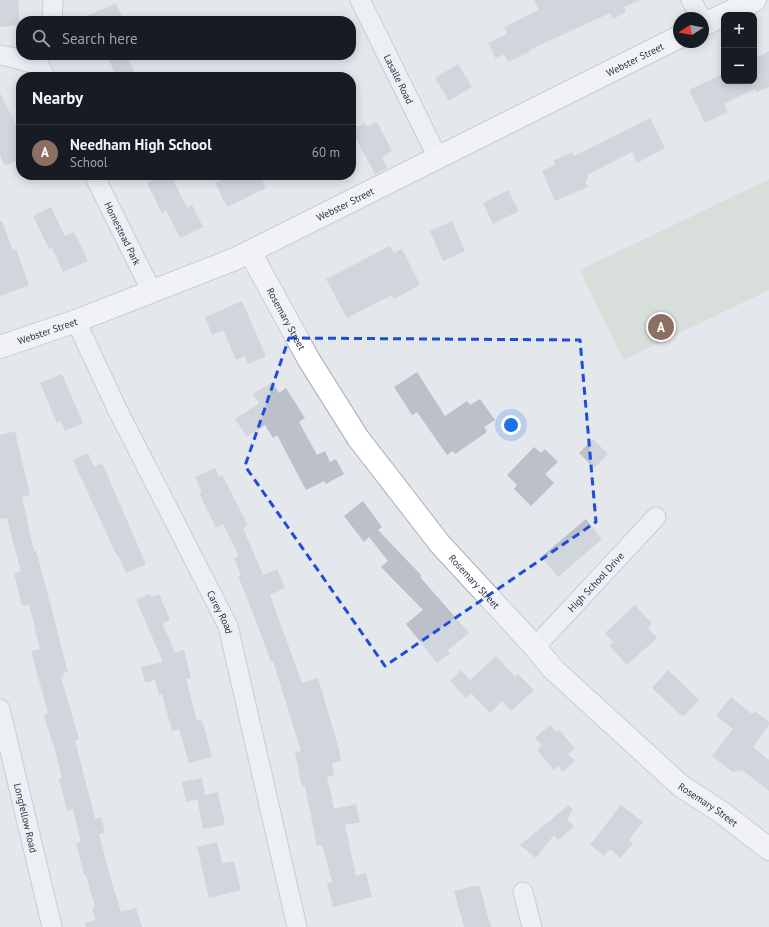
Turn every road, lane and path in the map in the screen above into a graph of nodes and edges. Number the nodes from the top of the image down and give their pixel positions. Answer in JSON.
{"nodes":[{"id":1,"x":53,"y":0,"type":"edge"},
{"id":2,"x":360,"y":0,"type":"edge"},
{"id":3,"x":691,"y":0,"type":"edge"},
{"id":4,"x":755,"y":0,"type":"edge"},
{"id":5,"x":697,"y":12,"type":"edge"},
{"id":6,"x":52,"y":16,"type":"edge"},
{"id":7,"x":709,"y":20,"type":"edge"},
{"id":8,"x":673,"y":40,"type":"edge"},
{"id":9,"x":0,"y":55,"type":"edge"},
{"id":10,"x":16,"y":58,"type":"edge"},
{"id":11,"x":22,"y":60,"type":"edge"},
{"id":12,"x":43,"y":66,"type":"edge"},
{"id":13,"x":438,"y":158,"type":"junction"},
{"id":14,"x":96,"y":180,"type":"edge"},
{"id":15,"x":250,"y":252,"type":"junction"},
{"id":16,"x":152,"y":292,"type":"junction"},
{"id":17,"x":76,"y":321,"type":"junction"},
{"id":18,"x":0,"y":347,"type":"edge"},
{"id":19,"x":656,"y":517,"type":"dead end"},
{"id":20,"x":535,"y":647,"type":"junction"},
{"id":21,"x":0,"y":708,"type":"edge"},
{"id":22,"x":769,"y":849,"type":"edge"},
{"id":23,"x":523,"y":892,"type":"dead end"},
{"id":24,"x":52,"y":927,"type":"edge"},
{"id":25,"x":297,"y":927,"type":"edge"},
{"id":26,"x":532,"y":927,"type":"edge"}],
"edges":[{"from":1,"to":6,"type":"street"},
{"from":2,"to":13,"type":"street","name":"Lasalle Road"},
{"from":3,"to":5,"type":"street"},
{"from":4,"to":7,"type":"street"},
{"from":8,"to":13,"type":"street","name":"Webster Street"},
{"from":9,"to":10,"type":"street"},
{"from":11,"to":12,"type":"street"},
{"from":13,"to":15,"type":"street","name":"Webster Street"},
{"from":14,"to":16,"type":"street","name":"Homestead Park"},
{"from":15,"to":16,"type":"street","name":"Webster Street"},
{"from":15,"to":20,"type":"street","name":"Rosemary Street"},
{"from":16,"to":17,"type":"street","name":"Webster Street"},
{"from":17,"to":18,"type":"street","name":"Webster Street"},
{"from":17,"to":25,"type":"street","name":"Carey Road"},
{"from":19,"to":20,"type":"street","name":"High School Drive"},
{"from":20,"to":22,"type":"street","name":"Rosemary Street"},
{"from":21,"to":24,"type":"street","name":"Longfellow Road"},
{"from":23,"to":26,"type":"street"}]}
